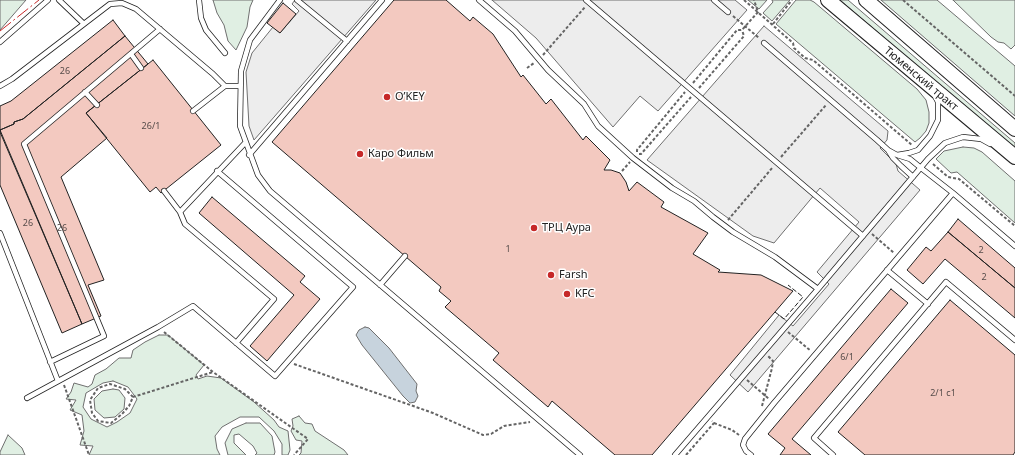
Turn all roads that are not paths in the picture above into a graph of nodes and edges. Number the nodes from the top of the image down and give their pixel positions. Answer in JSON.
{"nodes":[{"id":1,"x":48,"y":0,"type":"edge"},
{"id":2,"x":59,"y":0,"type":"edge"},
{"id":3,"x":199,"y":0,"type":"edge"},
{"id":4,"x":280,"y":0,"type":"edge"},
{"id":5,"x":297,"y":0,"type":"edge"},
{"id":6,"x":382,"y":0,"type":"edge"},
{"id":7,"x":479,"y":0,"type":"edge"},
{"id":8,"x":714,"y":0,"type":"edge"},
{"id":9,"x":828,"y":0,"type":"edge"},
{"id":10,"x":866,"y":0,"type":"edge"},
{"id":11,"x":588,"y":1,"type":"edge"},
{"id":12,"x":728,"y":12,"type":"road end"},
{"id":13,"x":83,"y":23,"type":"junction"},
{"id":14,"x":160,"y":29,"type":"junction"},
{"id":15,"x":347,"y":41,"type":"junction"},
{"id":16,"x":0,"y":42,"type":"edge"},
{"id":17,"x":764,"y":43,"type":"road end"},
{"id":18,"x":225,"y":53,"type":"dead end"},
{"id":19,"x":131,"y":54,"type":"junction"},
{"id":20,"x":141,"y":68,"type":"dead end"},
{"id":21,"x":929,"y":85,"type":"junction"},
{"id":22,"x":0,"y":86,"type":"edge"},
{"id":23,"x":225,"y":86,"type":"junction"},
{"id":24,"x":240,"y":86,"type":"junction"},
{"id":25,"x":85,"y":92,"type":"junction"},
{"id":26,"x":97,"y":105,"type":"dead end"},
{"id":27,"x":193,"y":111,"type":"dead end"},
{"id":28,"x":1015,"y":129,"type":"edge"},
{"id":29,"x":245,"y":143,"type":"junction"},
{"id":30,"x":888,"y":150,"type":"junction"},
{"id":31,"x":249,"y":155,"type":"junction"},
{"id":32,"x":897,"y":155,"type":"junction"},
{"id":33,"x":1013,"y":156,"type":"edge"},
{"id":34,"x":921,"y":168,"type":"junction"},
{"id":35,"x":217,"y":171,"type":"junction"},
{"id":36,"x":913,"y":177,"type":"junction"},
{"id":37,"x":164,"y":191,"type":"dead end"},
{"id":38,"x":953,"y":193,"type":"junction"},
{"id":39,"x":180,"y":212,"type":"junction"},
{"id":40,"x":0,"y":233,"type":"edge"},
{"id":41,"x":862,"y":236,"type":"junction"},
{"id":42,"x":1015,"y":246,"type":"edge"},
{"id":43,"x":405,"y":256,"type":"dead end"},
{"id":44,"x":887,"y":270,"type":"junction"},
{"id":45,"x":380,"y":285,"type":"junction"},
{"id":46,"x":818,"y":290,"type":"junction"},
{"id":47,"x":928,"y":304,"type":"junction"},
{"id":48,"x":1015,"y":340,"type":"edge"},
{"id":49,"x":236,"y":343,"type":"junction"},
{"id":50,"x":50,"y":362,"type":"junction"},
{"id":51,"x":60,"y":380,"type":"junction"},
{"id":52,"x":27,"y":398,"type":"dead end"},
{"id":53,"x":580,"y":455,"type":"edge"},
{"id":54,"x":675,"y":455,"type":"edge"},
{"id":55,"x":751,"y":455,"type":"edge"},
{"id":56,"x":833,"y":455,"type":"edge"}],
"edges":[{"from":1,"to":16,"type":"lane"},
{"from":2,"to":13,"type":"lane"},
{"from":3,"to":18,"type":"lane"},
{"from":4,"to":24,"type":"lane"},
{"from":5,"to":15,"type":"lane"},
{"from":6,"to":15,"type":"lane"},
{"from":7,"to":46,"type":"lane"},
{"from":8,"to":12,"type":"lane"},
{"from":9,"to":21,"type":"main road","name":"Тюменский тракт"},
{"from":10,"to":28,"type":"main road"},
{"from":11,"to":41,"type":"lane"},
{"from":13,"to":14,"type":"lane"},
{"from":13,"to":22,"type":"lane"},
{"from":14,"to":19,"type":"lane"},
{"from":14,"to":23,"type":"lane"},
{"from":15,"to":31,"type":"lane"},
{"from":17,"to":30,"type":"lane"},
{"from":19,"to":20,"type":"lane"},
{"from":19,"to":25,"type":"lane"},
{"from":21,"to":32,"type":"lane"},
{"from":21,"to":33,"type":"main road","name":"Тюменский тракт"},
{"from":23,"to":24,"type":"lane"},
{"from":23,"to":27,"type":"lane"},
{"from":24,"to":29,"type":"lane"},
{"from":25,"to":26,"type":"lane"},
{"from":25,"to":50,"type":"lane"},
{"from":29,"to":31,"type":"lane"},
{"from":29,"to":35,"type":"lane"},
{"from":30,"to":32,"type":"lane"},
{"from":30,"to":36,"type":"lane"},
{"from":31,"to":45,"type":"lane"},
{"from":32,"to":34,"type":"lane"},
{"from":33,"to":34,"type":"lane"},
{"from":34,"to":36,"type":"lane"},
{"from":34,"to":38,"type":"lane"},
{"from":35,"to":39,"type":"lane"},
{"from":35,"to":49,"type":"lane"},
{"from":36,"to":41,"type":"lane"},
{"from":37,"to":39,"type":"lane"},
{"from":38,"to":42,"type":"lane"},
{"from":38,"to":44,"type":"lane"},
{"from":39,"to":49,"type":"lane"},
{"from":40,"to":50,"type":"lane"},
{"from":41,"to":46,"type":"lane"},
{"from":43,"to":45,"type":"lane"},
{"from":44,"to":47,"type":"lane"},
{"from":44,"to":55,"type":"lane"},
{"from":45,"to":53,"type":"lane"},
{"from":46,"to":54,"type":"lane"},
{"from":47,"to":48,"type":"lane"},
{"from":47,"to":56,"type":"lane"},
{"from":49,"to":51,"type":"lane"},
{"from":50,"to":51,"type":"lane"},
{"from":51,"to":52,"type":"lane"}]}
